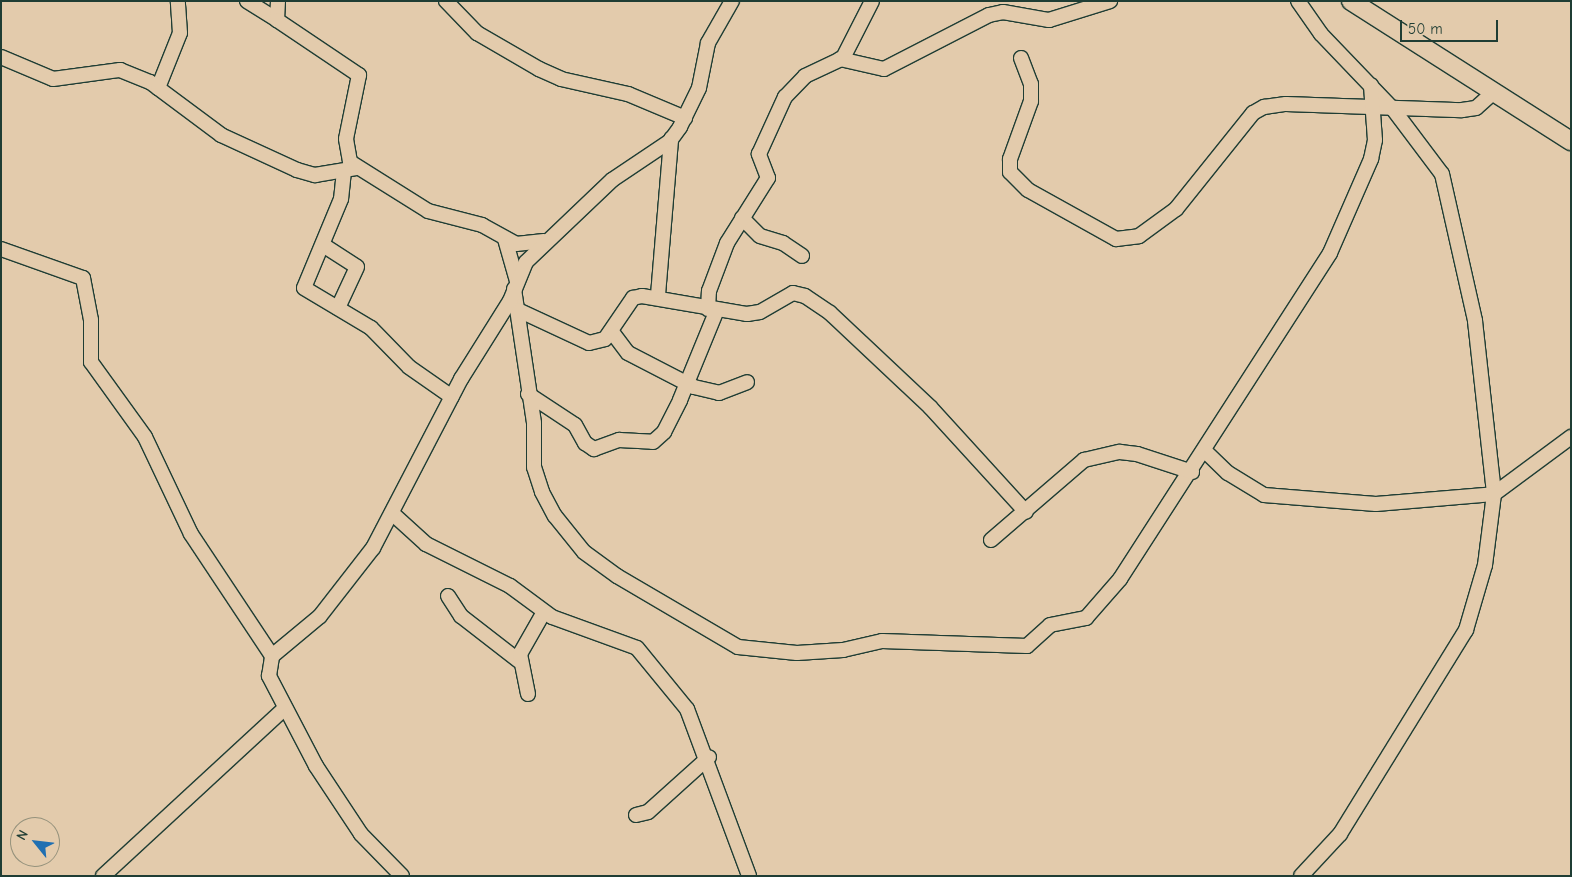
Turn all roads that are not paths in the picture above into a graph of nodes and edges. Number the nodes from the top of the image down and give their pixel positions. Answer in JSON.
{"nodes":[{"id":1,"x":178,"y":1,"type":"edge"},
{"id":2,"x":247,"y":1,"type":"edge"},
{"id":3,"x":278,"y":1,"type":"edge"},
{"id":4,"x":446,"y":1,"type":"edge"},
{"id":5,"x":732,"y":1,"type":"edge"},
{"id":6,"x":872,"y":1,"type":"edge"},
{"id":7,"x":1110,"y":1,"type":"edge"},
{"id":8,"x":1298,"y":1,"type":"edge"},
{"id":9,"x":1351,"y":1,"type":"edge"},
{"id":10,"x":277,"y":20,"type":"junction"},
{"id":11,"x":1,"y":57,"type":"edge"},
{"id":12,"x":1021,"y":58,"type":"dead end"},
{"id":13,"x":840,"y":59,"type":"junction"},
{"id":14,"x":1371,"y":85,"type":"junction"},
{"id":15,"x":158,"y":88,"type":"junction"},
{"id":16,"x":1494,"y":92,"type":"junction"},
{"id":17,"x":1393,"y":109,"type":"junction"},
{"id":18,"x":1375,"y":110,"type":"junction"},
{"id":19,"x":685,"y":118,"type":"junction"},
{"id":20,"x":671,"y":139,"type":"junction"},
{"id":21,"x":1571,"y":141,"type":"edge"},
{"id":22,"x":351,"y":169,"type":"junction"},
{"id":23,"x":742,"y":218,"type":"junction"},
{"id":24,"x":505,"y":239,"type":"junction"},
{"id":25,"x":544,"y":241,"type":"junction"},
{"id":26,"x":323,"y":245,"type":"junction"},
{"id":27,"x":1,"y":249,"type":"edge"},
{"id":28,"x":802,"y":256,"type":"dead end"},
{"id":29,"x":516,"y":285,"type":"junction"},
{"id":30,"x":658,"y":295,"type":"junction"},
{"id":31,"x":338,"y":308,"type":"junction"},
{"id":32,"x":713,"y":309,"type":"junction"},
{"id":33,"x":518,"y":310,"type":"junction"},
{"id":34,"x":612,"y":332,"type":"junction"},
{"id":35,"x":747,"y":382,"type":"dead end"},
{"id":36,"x":687,"y":384,"type":"junction"},
{"id":37,"x":528,"y":394,"type":"junction"},
{"id":38,"x":452,"y":397,"type":"junction"},
{"id":39,"x":1571,"y":437,"type":"edge"},
{"id":40,"x":1206,"y":452,"type":"junction"},
{"id":41,"x":1192,"y":472,"type":"junction"},
{"id":42,"x":1494,"y":494,"type":"junction"},
{"id":43,"x":1026,"y":512,"type":"junction"},
{"id":44,"x":393,"y":514,"type":"junction"},
{"id":45,"x":991,"y":540,"type":"dead end"},
{"id":46,"x":448,"y":596,"type":"dead end"},
{"id":47,"x":544,"y":612,"type":"junction"},
{"id":48,"x":272,"y":656,"type":"junction"},
{"id":49,"x":519,"y":661,"type":"junction"},
{"id":50,"x":528,"y":694,"type":"dead end"},
{"id":51,"x":284,"y":709,"type":"junction"},
{"id":52,"x":709,"y":757,"type":"junction"},
{"id":53,"x":636,"y":815,"type":"dead end"},
{"id":54,"x":103,"y":876,"type":"edge"},
{"id":55,"x":402,"y":876,"type":"edge"},
{"id":56,"x":749,"y":876,"type":"edge"},
{"id":57,"x":1302,"y":876,"type":"edge"}],
"edges":[{"from":1,"to":15,"type":"street"},
{"from":2,"to":10,"type":"street"},
{"from":3,"to":10,"type":"street"},
{"from":4,"to":19,"type":"street"},
{"from":5,"to":19,"type":"street"},
{"from":6,"to":13,"type":"street"},
{"from":7,"to":13,"type":"street"},
{"from":8,"to":14,"type":"street"},
{"from":9,"to":16,"type":"street"},
{"from":10,"to":22,"type":"street"},
{"from":11,"to":15,"type":"street"},
{"from":12,"to":18,"type":"street"},
{"from":13,"to":23,"type":"street"},
{"from":14,"to":17,"type":"street"},
{"from":14,"to":18,"type":"street"},
{"from":15,"to":22,"type":"street"},
{"from":16,"to":17,"type":"street"},
{"from":16,"to":21,"type":"street"},
{"from":17,"to":18,"type":"street"},
{"from":17,"to":42,"type":"street"},
{"from":18,"to":40,"type":"street"},
{"from":19,"to":20,"type":"street"},
{"from":20,"to":25,"type":"street"},
{"from":20,"to":30,"type":"street"},
{"from":22,"to":24,"type":"street"},
{"from":22,"to":26,"type":"street"},
{"from":23,"to":28,"type":"street"},
{"from":23,"to":32,"type":"street"},
{"from":24,"to":25,"type":"street"},
{"from":24,"to":29,"type":"street"},
{"from":25,"to":29,"type":"street"},
{"from":26,"to":31,"type":"street"},
{"from":26,"to":31,"type":"street"},
{"from":27,"to":48,"type":"street"},
{"from":29,"to":33,"type":"street"},
{"from":29,"to":38,"type":"street"},
{"from":30,"to":32,"type":"street"},
{"from":30,"to":34,"type":"street"},
{"from":31,"to":38,"type":"street"},
{"from":32,"to":36,"type":"street"},
{"from":32,"to":43,"type":"street"},
{"from":33,"to":34,"type":"street"},
{"from":33,"to":37,"type":"street"},
{"from":34,"to":36,"type":"street"},
{"from":35,"to":36,"type":"street"},
{"from":36,"to":37,"type":"street"},
{"from":37,"to":41,"type":"street"},
{"from":38,"to":44,"type":"street"},
{"from":39,"to":42,"type":"street"},
{"from":40,"to":41,"type":"street"},
{"from":40,"to":42,"type":"street"},
{"from":41,"to":43,"type":"street"},
{"from":42,"to":57,"type":"street"},
{"from":43,"to":45,"type":"street"},
{"from":44,"to":47,"type":"street"},
{"from":44,"to":48,"type":"street"},
{"from":46,"to":49,"type":"street"},
{"from":47,"to":49,"type":"street"},
{"from":47,"to":52,"type":"street"},
{"from":48,"to":51,"type":"street"},
{"from":49,"to":50,"type":"street"},
{"from":51,"to":54,"type":"street"},
{"from":51,"to":55,"type":"street"},
{"from":52,"to":53,"type":"street"},
{"from":52,"to":56,"type":"street"}]}
